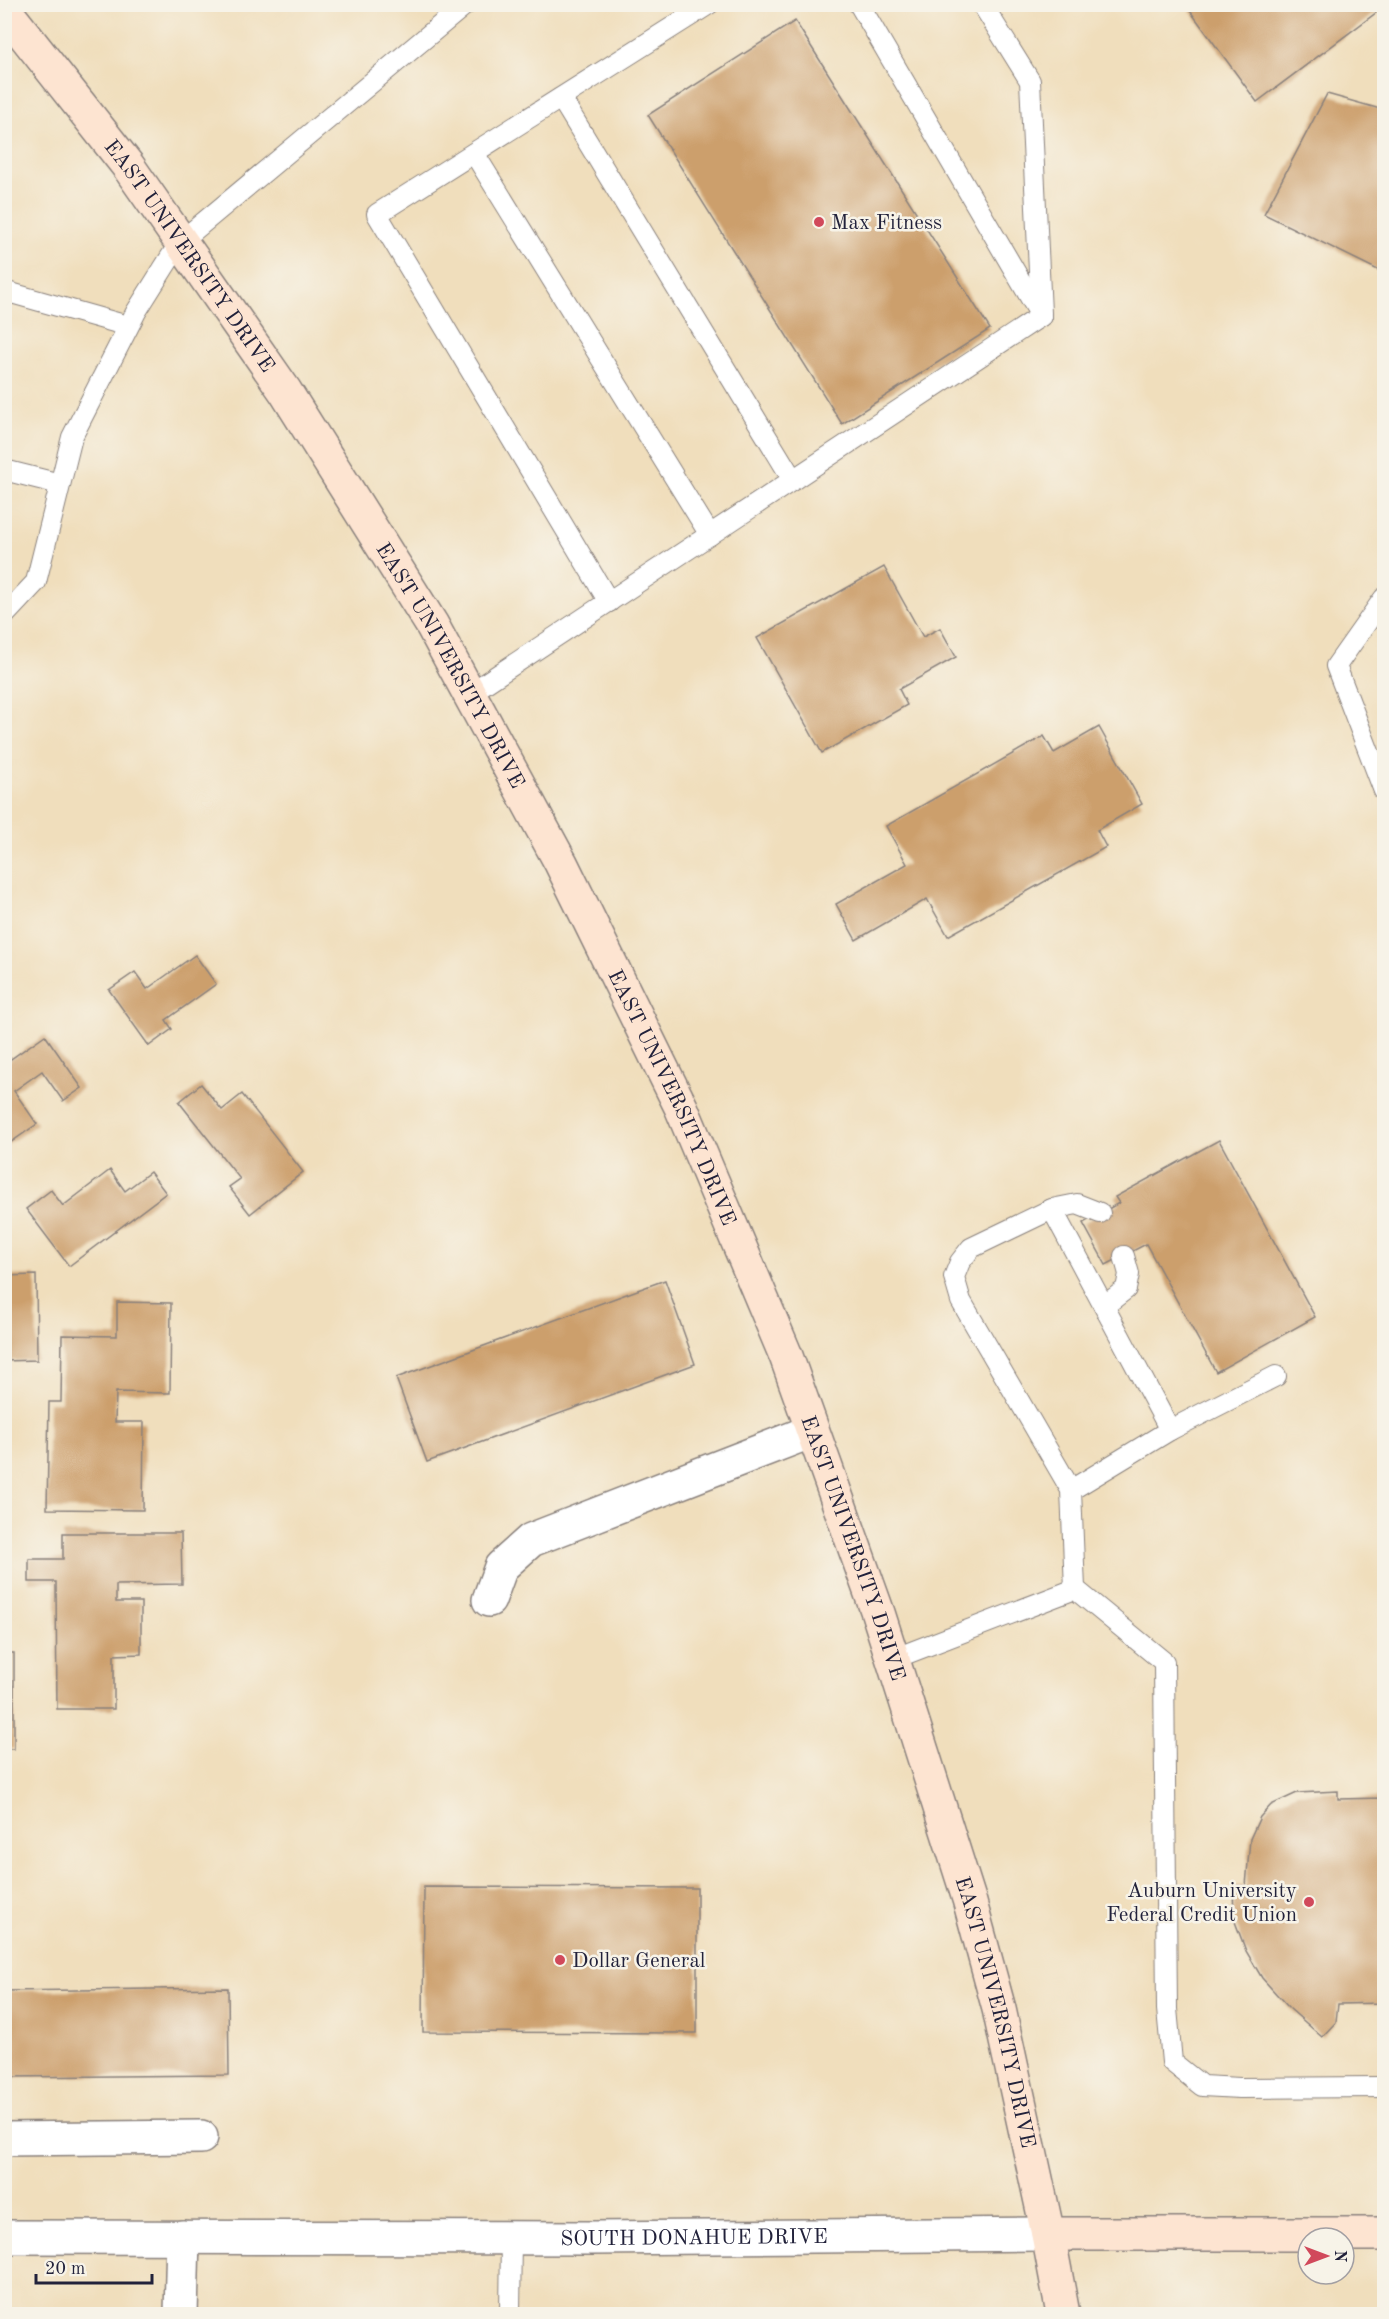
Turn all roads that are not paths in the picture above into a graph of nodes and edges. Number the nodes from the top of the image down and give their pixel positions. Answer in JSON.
{"nodes":[{"id":1,"x":466,"y":4,"type":"edge"},
{"id":2,"x":710,"y":4,"type":"edge"},
{"id":3,"x":859,"y":4,"type":"edge"},
{"id":4,"x":982,"y":4,"type":"edge"},
{"id":5,"x":4,"y":9,"type":"edge"},
{"id":6,"x":561,"y":98,"type":"junction"},
{"id":7,"x":474,"y":153,"type":"junction"},
{"id":8,"x":180,"y":242,"type":"junction"},
{"id":9,"x":4,"y":291,"type":"edge"},
{"id":10,"x":1041,"y":316,"type":"junction"},
{"id":11,"x":128,"y":326,"type":"junction"},
{"id":12,"x":4,"y":470,"type":"edge"},
{"id":13,"x":793,"y":480,"type":"junction"},
{"id":14,"x":60,"y":484,"type":"junction"},
{"id":15,"x":710,"y":536,"type":"junction"},
{"id":16,"x":1384,"y":598,"type":"edge"},
{"id":17,"x":609,"y":602,"type":"junction"},
{"id":18,"x":4,"y":616,"type":"edge"},
{"id":19,"x":469,"y":694,"type":"junction"},
{"id":20,"x":1384,"y":791,"type":"edge"},
{"id":21,"x":1052,"y":1209,"type":"junction"},
{"id":22,"x":1100,"y":1213,"type":"dead end"},
{"id":23,"x":1125,"y":1256,"type":"dead end"},
{"id":24,"x":1104,"y":1306,"type":"junction"},
{"id":25,"x":1276,"y":1376,"type":"dead end"},
{"id":26,"x":1170,"y":1430,"type":"junction"},
{"id":27,"x":812,"y":1431,"type":"junction"},
{"id":28,"x":1071,"y":1490,"type":"junction"},
{"id":29,"x":1075,"y":1589,"type":"junction"},
{"id":30,"x":489,"y":1600,"type":"dead end"},
{"id":31,"x":892,"y":1659,"type":"junction"},
{"id":32,"x":1384,"y":2087,"type":"edge"},
{"id":33,"x":201,"y":2136,"type":"dead end"},
{"id":34,"x":4,"y":2139,"type":"edge"},
{"id":35,"x":1048,"y":2234,"type":"junction"},
{"id":36,"x":1384,"y":2234,"type":"edge"},
{"id":37,"x":4,"y":2237,"type":"edge"},
{"id":38,"x":183,"y":2237,"type":"junction"},
{"id":39,"x":511,"y":2238,"type":"junction"},
{"id":40,"x":181,"y":2314,"type":"edge"},
{"id":41,"x":510,"y":2314,"type":"edge"},
{"id":42,"x":1063,"y":2314,"type":"edge"}],
"edges":[{"from":1,"to":8,"type":"lane"},
{"from":2,"to":6,"type":"lane"},
{"from":3,"to":10,"type":"lane"},
{"from":4,"to":10,"type":"lane"},
{"from":5,"to":8,"type":"main road","name":"EAST UNIVERSITY DRIVE"},
{"from":6,"to":7,"type":"lane"},
{"from":6,"to":13,"type":"lane"},
{"from":7,"to":15,"type":"lane"},
{"from":7,"to":17,"type":"lane"},
{"from":8,"to":11,"type":"lane"},
{"from":8,"to":19,"type":"main road","name":"EAST UNIVERSITY DRIVE"},
{"from":9,"to":11,"type":"lane"},
{"from":10,"to":13,"type":"lane"},
{"from":11,"to":14,"type":"lane"},
{"from":12,"to":14,"type":"lane"},
{"from":13,"to":15,"type":"lane"},
{"from":14,"to":18,"type":"lane"},
{"from":15,"to":17,"type":"lane"},
{"from":16,"to":20,"type":"lane"},
{"from":17,"to":19,"type":"lane"},
{"from":19,"to":27,"type":"main road","name":"EAST UNIVERSITY DRIVE"},
{"from":21,"to":22,"type":"lane"},
{"from":21,"to":24,"type":"lane"},
{"from":21,"to":28,"type":"lane"},
{"from":23,"to":24,"type":"lane"},
{"from":24,"to":26,"type":"lane"},
{"from":25,"to":26,"type":"lane"},
{"from":26,"to":28,"type":"lane"},
{"from":27,"to":30,"type":"street"},
{"from":27,"to":31,"type":"main road","name":"EAST UNIVERSITY DRIVE"},
{"from":28,"to":29,"type":"lane"},
{"from":29,"to":31,"type":"lane"},
{"from":29,"to":32,"type":"lane"},
{"from":31,"to":35,"type":"main road","name":"EAST UNIVERSITY DRIVE"},
{"from":33,"to":34,"type":"street"},
{"from":35,"to":36,"type":"main road","name":"SOUTH DONAHUE DRIVE"},
{"from":35,"to":39,"type":"street","name":"SOUTH DONAHUE DRIVE"},
{"from":35,"to":42,"type":"main road","name":"EAST UNIVERSITY DRIVE"},
{"from":37,"to":38,"type":"street","name":"SOUTH DONAHUE DRIVE"},
{"from":38,"to":39,"type":"street","name":"SOUTH DONAHUE DRIVE"},
{"from":38,"to":40,"type":"street"},
{"from":39,"to":41,"type":"lane"}]}
